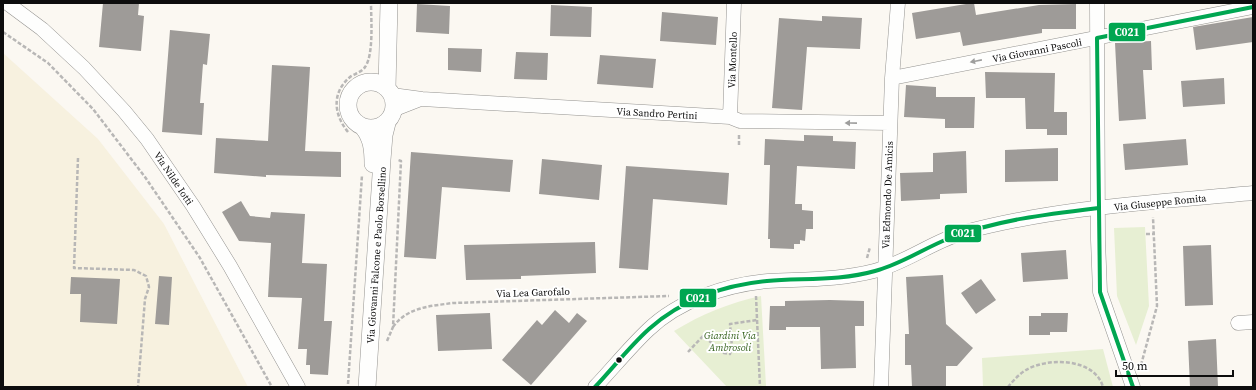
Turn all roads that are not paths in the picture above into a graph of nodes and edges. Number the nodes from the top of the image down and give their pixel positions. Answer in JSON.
{"nodes":[{"id":1,"x":7,"y":3,"type":"edge"},
{"id":2,"x":379,"y":3,"type":"edge"},
{"id":3,"x":389,"y":3,"type":"edge"},
{"id":4,"x":734,"y":3,"type":"edge"},
{"id":5,"x":898,"y":3,"type":"edge"},
{"id":6,"x":1096,"y":3,"type":"edge"},
{"id":7,"x":1253,"y":7,"type":"edge"},
{"id":8,"x":1097,"y":38,"type":"junction"},
{"id":9,"x":892,"y":78,"type":"junction"},
{"id":10,"x":370,"y":82,"type":"junction"},
{"id":11,"x":390,"y":104,"type":"junction"},
{"id":12,"x":730,"y":117,"type":"junction"},
{"id":13,"x":890,"y":123,"type":"junction"},
{"id":14,"x":357,"y":132,"type":"junction"},
{"id":15,"x":1253,"y":193,"type":"edge"},
{"id":16,"x":1098,"y":208,"type":"junction"},
{"id":17,"x":885,"y":268,"type":"junction"},
{"id":18,"x":1253,"y":322,"type":"edge"},
{"id":19,"x":1238,"y":323,"type":"dead end"},
{"id":20,"x":353,"y":385,"type":"edge"},
{"id":21,"x":298,"y":387,"type":"edge"},
{"id":22,"x":367,"y":387,"type":"edge"},
{"id":23,"x":595,"y":387,"type":"edge"},
{"id":24,"x":881,"y":387,"type":"edge"},
{"id":25,"x":1133,"y":387,"type":"edge"}],
"edges":[{"from":1,"to":21,"type":"street","name":"Via Nilde Iotti"},
{"from":2,"to":10,"type":"street"},
{"from":3,"to":11,"type":"street","name":"Via Giovanni Falcone e Paolo Borsellino"},
{"from":4,"to":12,"type":"street","name":"Via Montello"},
{"from":5,"to":9,"type":"street","name":"Via Edmondo De Amicis"},
{"from":6,"to":8,"type":"street"},
{"from":7,"to":8,"type":"street","name":"Via Giovanni Pascoli"},
{"from":8,"to":9,"type":"street","name":"Via Giovanni Pascoli","one_way":true},
{"from":8,"to":16,"type":"street"},
{"from":9,"to":13,"type":"street","name":"Via Edmondo De Amicis"},
{"from":10,"to":11,"type":"street"},
{"from":10,"to":14,"type":"street","name":"Via Giovanni Falcone e Paolo Borsellino"},
{"from":11,"to":12,"type":"street","name":"Via Sandro Pertini"},
{"from":11,"to":14,"type":"street"},
{"from":11,"to":22,"type":"street","name":"Via Giovanni Falcone e Paolo Borsellino"},
{"from":13,"to":12,"type":"street","name":"Via Sandro Pertini","one_way":true},
{"from":13,"to":17,"type":"street","name":"Via Edmondo De Amicis"},
{"from":14,"to":20,"type":"street","name":"Via Giovanni Falcone e Paolo Borsellino"},
{"from":15,"to":16,"type":"street","name":"Via Giuseppe Romita"},
{"from":16,"to":17,"type":"street","name":"Via Giuseppe Romita"},
{"from":16,"to":25,"type":"street"},
{"from":17,"to":23,"type":"street","name":"Via Giuseppe Romita"},
{"from":17,"to":24,"type":"street","name":"Via Edmondo De Amicis"},
{"from":18,"to":19,"type":"street"}]}
